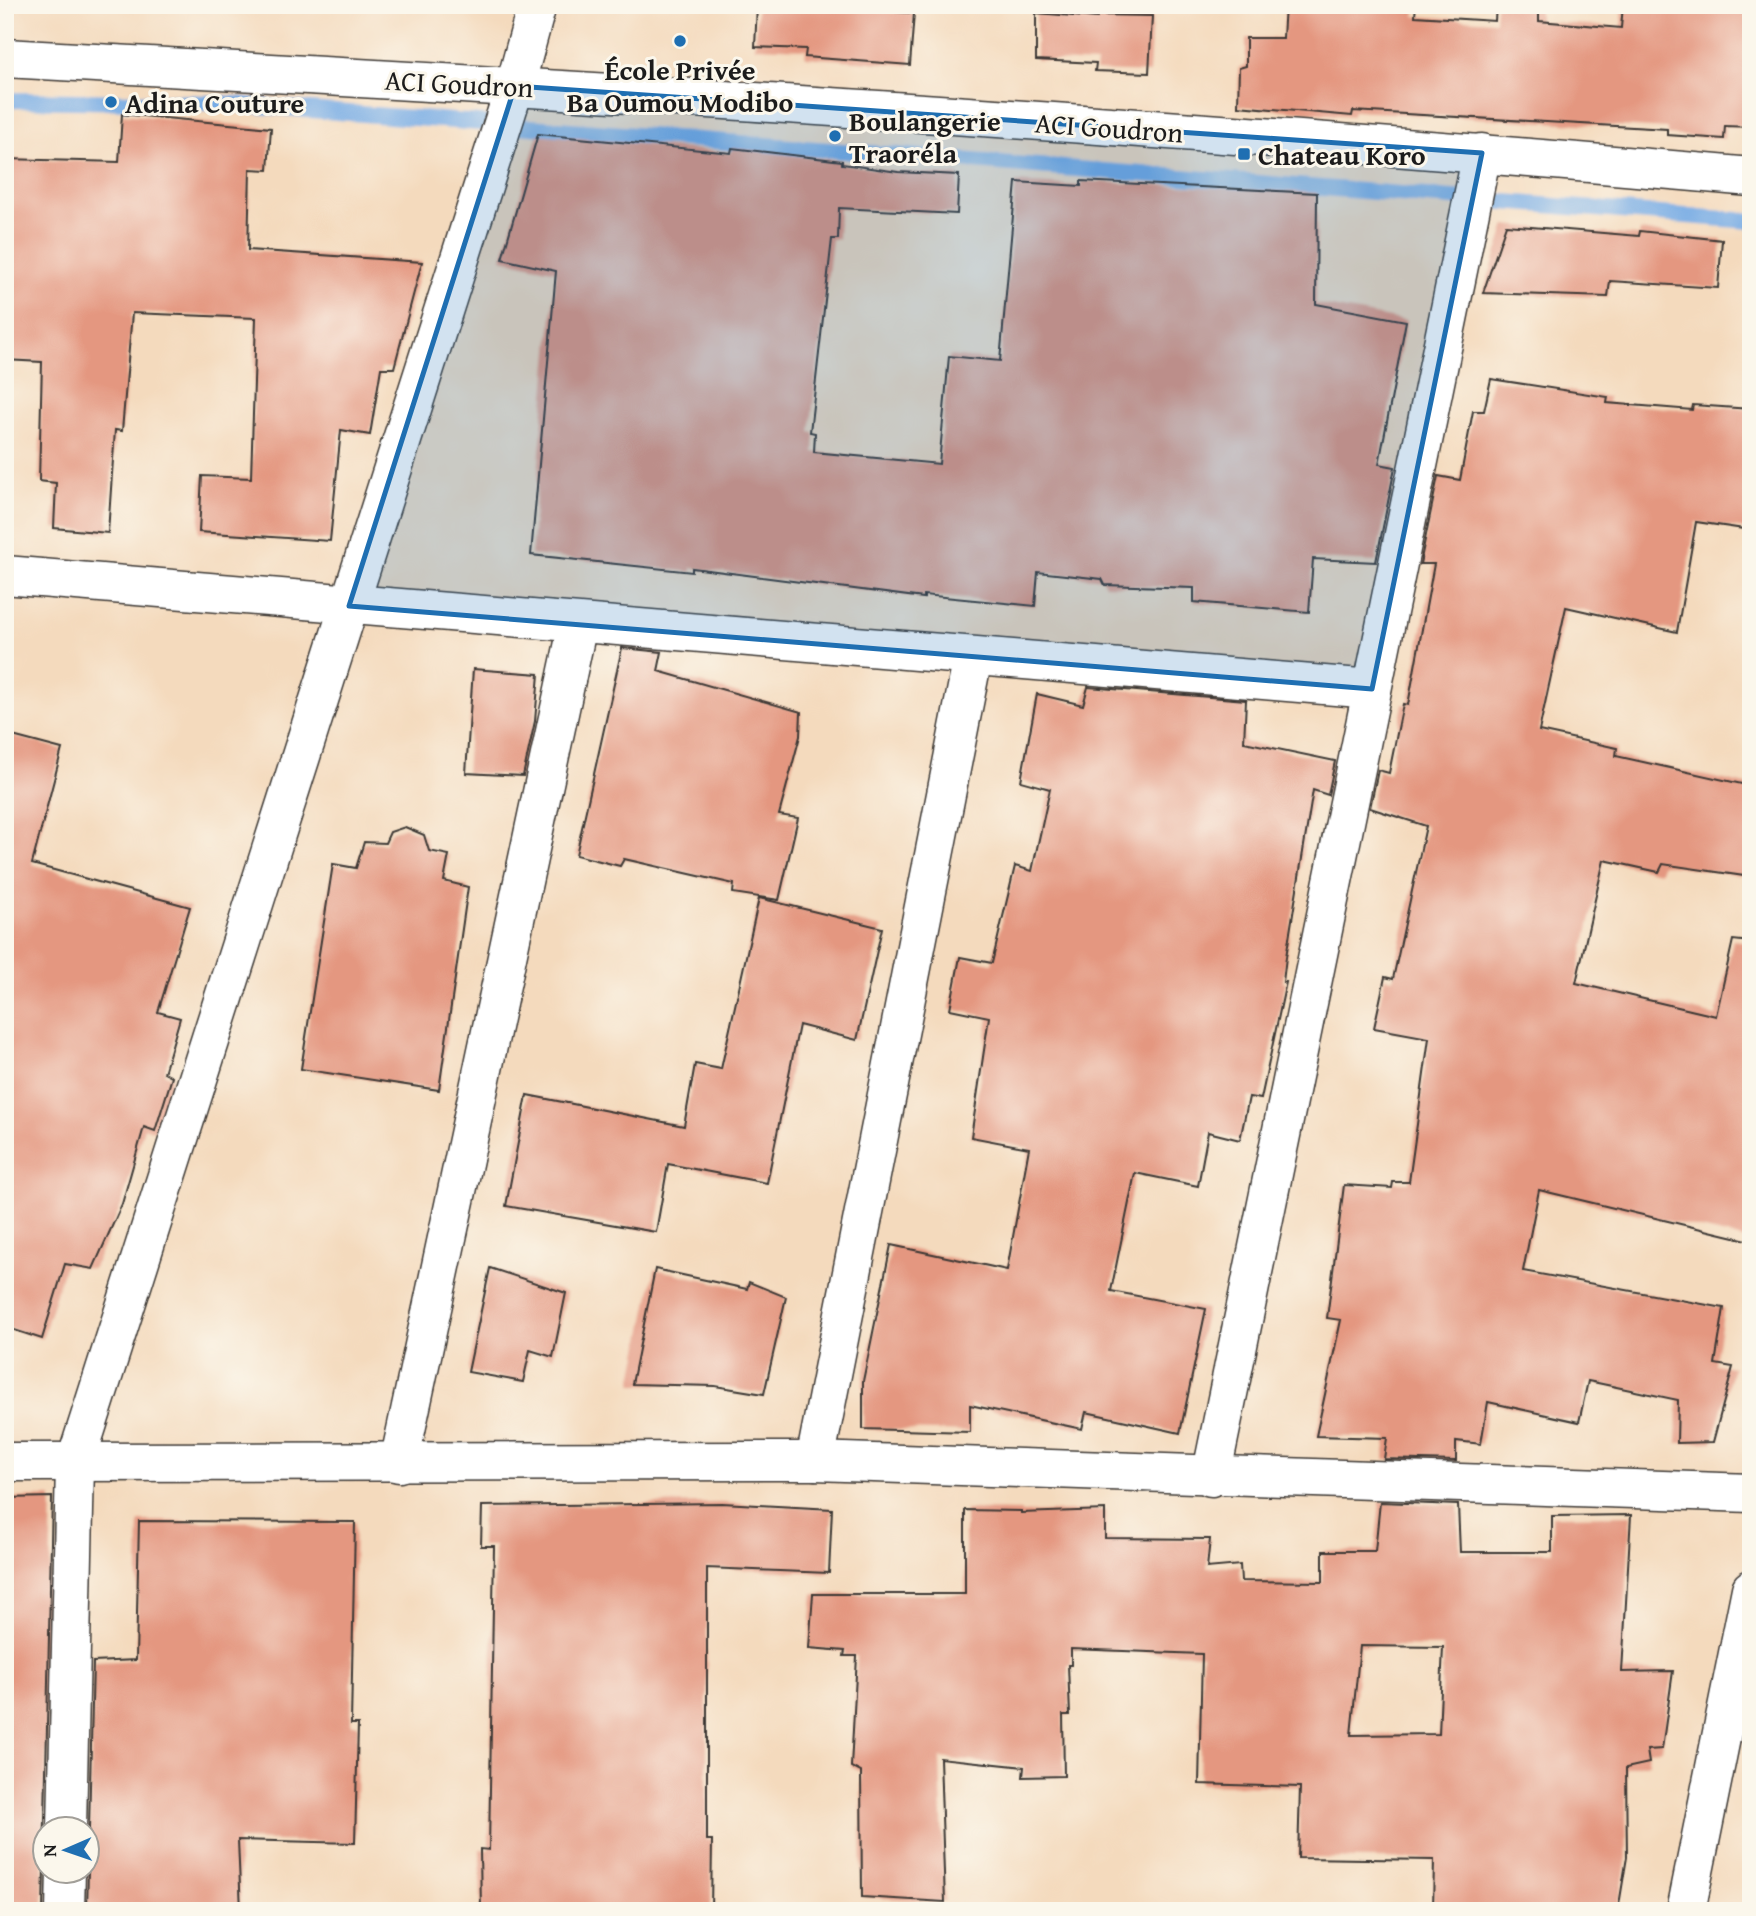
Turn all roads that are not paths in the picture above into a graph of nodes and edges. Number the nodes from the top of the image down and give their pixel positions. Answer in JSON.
{"nodes":[{"id":1,"x":537,"y":5,"type":"edge"},
{"id":2,"x":5,"y":58,"type":"edge"},
{"id":3,"x":515,"y":86,"type":"junction"},
{"id":4,"x":1482,"y":153,"type":"junction"},
{"id":5,"x":1751,"y":177,"type":"edge"},
{"id":6,"x":5,"y":575,"type":"edge"},
{"id":7,"x":349,"y":606,"type":"junction"},
{"id":8,"x":579,"y":624,"type":"junction"},
{"id":9,"x":973,"y":657,"type":"junction"},
{"id":10,"x":1372,"y":689,"type":"junction"},
{"id":11,"x":815,"y":1461,"type":"junction"},
{"id":12,"x":5,"y":1462,"type":"edge"},
{"id":13,"x":399,"y":1463,"type":"junction"},
{"id":14,"x":75,"y":1464,"type":"junction"},
{"id":15,"x":1210,"y":1477,"type":"junction"},
{"id":16,"x":1751,"y":1493,"type":"edge"},
{"id":17,"x":1751,"y":1589,"type":"edge"},
{"id":18,"x":67,"y":1814,"type":"edge"},
{"id":19,"x":66,"y":1884,"type":"edge"},
{"id":20,"x":65,"y":1911,"type":"edge"},
{"id":21,"x":1686,"y":1911,"type":"edge"}],
"edges":[{"from":1,"to":3,"type":"street"},
{"from":2,"to":3,"type":"street","name":"ACI Goudron"},
{"from":3,"to":4,"type":"street","name":"ACI Goudron"},
{"from":3,"to":7,"type":"street"},
{"from":4,"to":5,"type":"street","name":"ACI Goudron"},
{"from":4,"to":10,"type":"street"},
{"from":6,"to":7,"type":"street"},
{"from":7,"to":8,"type":"street"},
{"from":7,"to":14,"type":"street"},
{"from":8,"to":9,"type":"street"},
{"from":8,"to":13,"type":"street"},
{"from":9,"to":10,"type":"street"},
{"from":9,"to":11,"type":"street"},
{"from":10,"to":15,"type":"street"},
{"from":11,"to":13,"type":"street"},
{"from":11,"to":15,"type":"street"},
{"from":12,"to":14,"type":"street"},
{"from":13,"to":14,"type":"street"},
{"from":14,"to":18,"type":"street"},
{"from":15,"to":16,"type":"street"},
{"from":17,"to":21,"type":"street"},
{"from":19,"to":20,"type":"street"}]}
